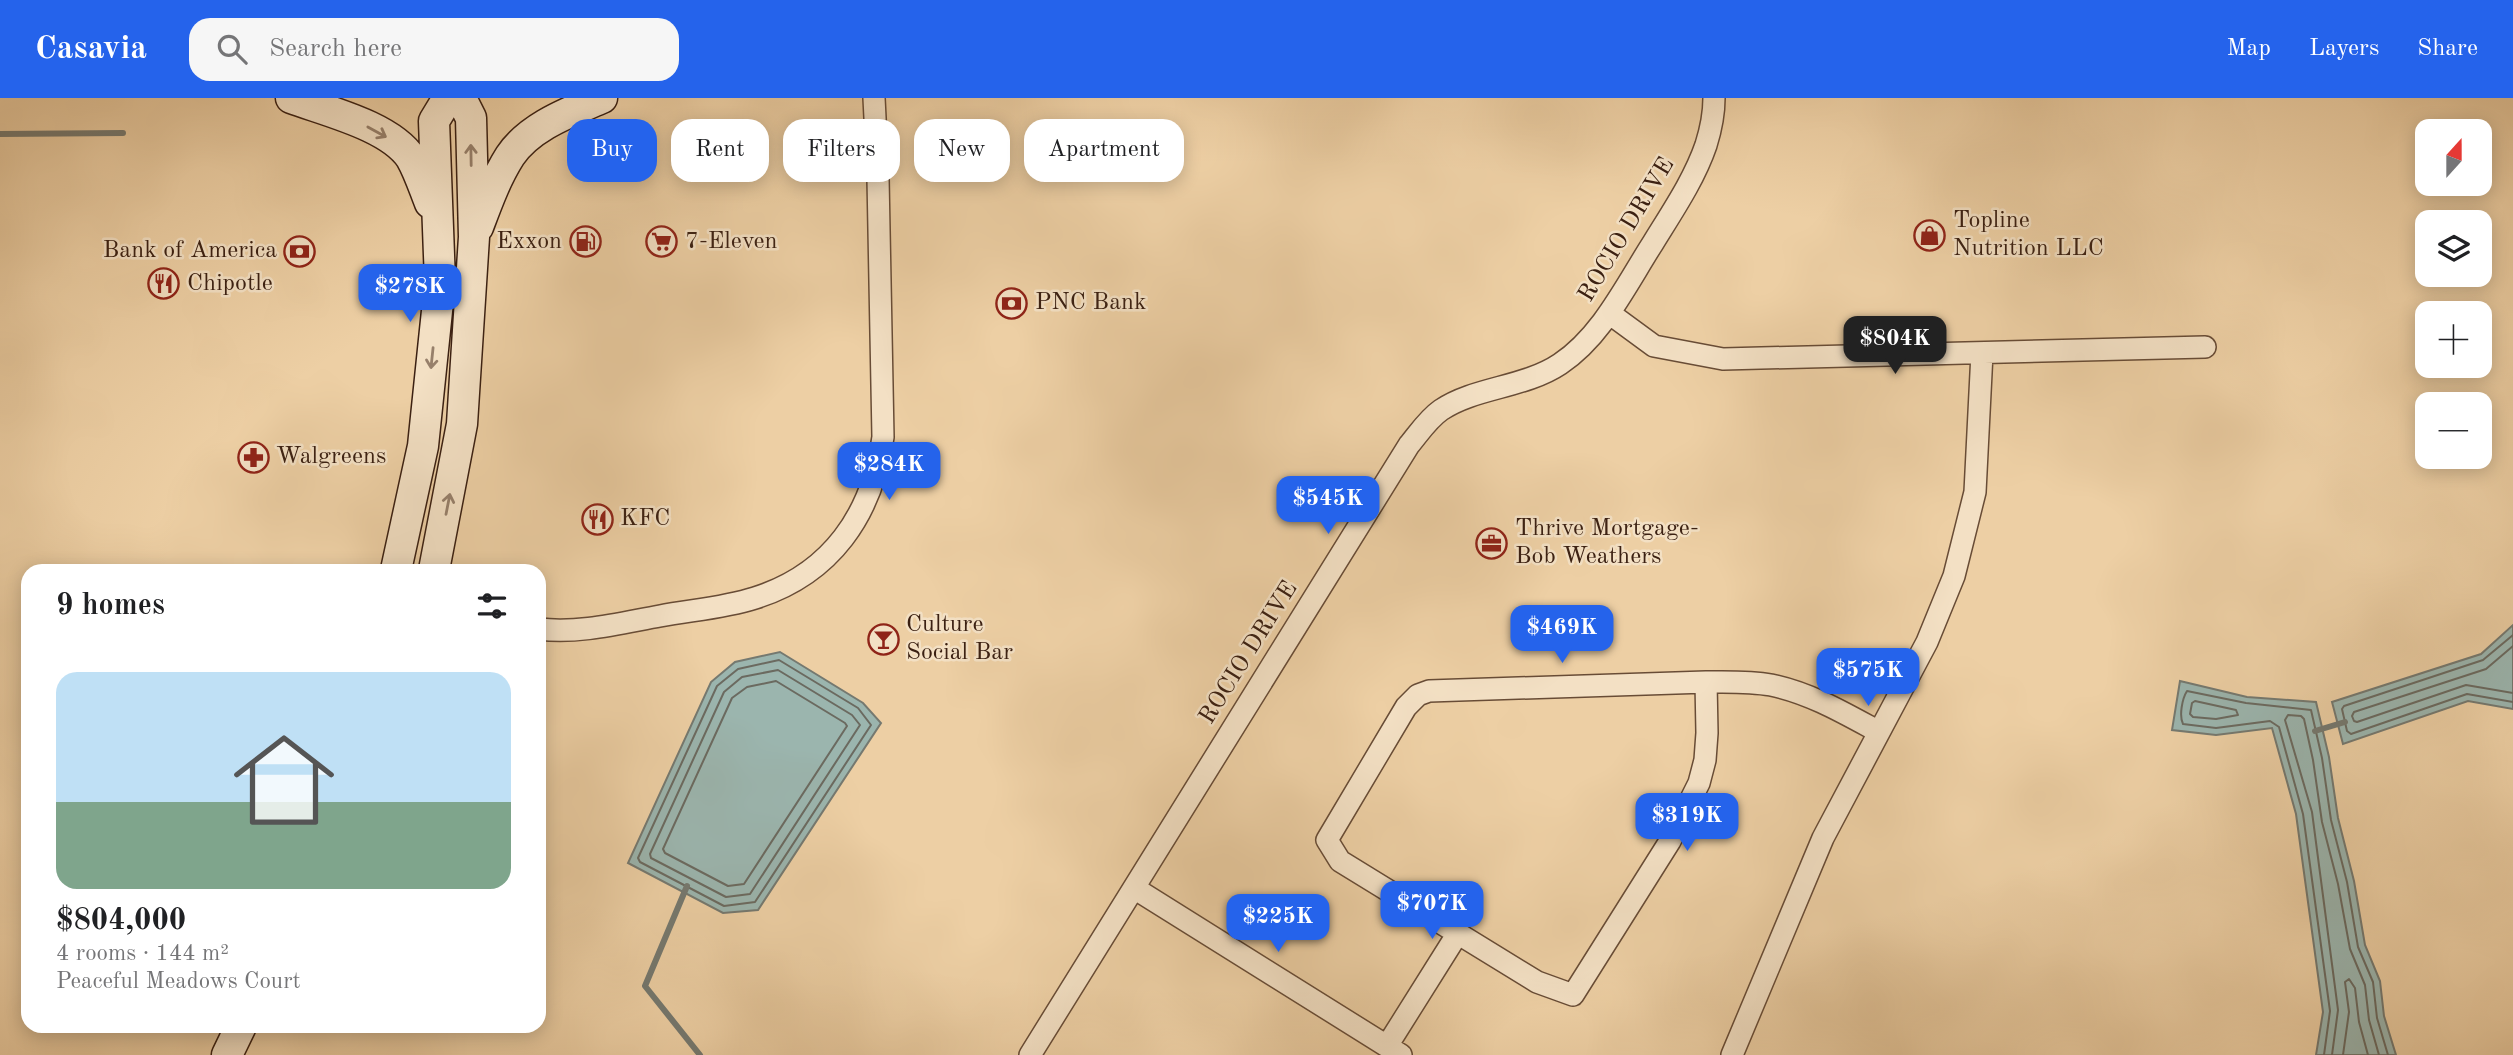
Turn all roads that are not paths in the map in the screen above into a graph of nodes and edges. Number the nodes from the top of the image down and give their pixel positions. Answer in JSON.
{"nodes":[{"id":1,"x":291,"y":98,"type":"edge"},
{"id":2,"x":447,"y":98,"type":"edge"},
{"id":3,"x":461,"y":98,"type":"edge"},
{"id":4,"x":602,"y":98,"type":"edge"},
{"id":5,"x":874,"y":98,"type":"edge"},
{"id":6,"x":1714,"y":98,"type":"edge"},
{"id":7,"x":438,"y":226,"type":"junction"},
{"id":8,"x":474,"y":237,"type":"junction"},
{"id":9,"x":1609,"y":313,"type":"junction"},
{"id":10,"x":2206,"y":347,"type":"dead end"},
{"id":11,"x":1982,"y":353,"type":"junction"},
{"id":12,"x":397,"y":564,"type":"edge"},
{"id":13,"x":435,"y":564,"type":"edge"},
{"id":14,"x":546,"y":630,"type":"edge"},
{"id":15,"x":1706,"y":682,"type":"junction"},
{"id":16,"x":1879,"y":732,"type":"junction"},
{"id":17,"x":1133,"y":888,"type":"junction"},
{"id":18,"x":1458,"y":933,"type":"junction"},
{"id":19,"x":238,"y":1033,"type":"edge"},
{"id":20,"x":1394,"y":1051,"type":"edge"},
{"id":21,"x":227,"y":1055,"type":"edge"},
{"id":22,"x":1030,"y":1055,"type":"edge"},
{"id":23,"x":1732,"y":1055,"type":"edge"}],
"edges":[{"from":1,"to":7,"type":"main road","one_way":true},
{"from":2,"to":7,"type":"main road"},
{"from":8,"to":3,"type":"main road","one_way":true},
{"from":4,"to":8,"type":"main road"},
{"from":5,"to":14,"type":"street"},
{"from":6,"to":9,"type":"street","name":"ROCIO DRIVE"},
{"from":7,"to":12,"type":"main road","one_way":true},
{"from":13,"to":8,"type":"main road","one_way":true},
{"from":9,"to":11,"type":"street"},
{"from":9,"to":17,"type":"street","name":"ROCIO DRIVE"},
{"from":10,"to":11,"type":"street"},
{"from":11,"to":16,"type":"street"},
{"from":15,"to":16,"type":"street"},
{"from":15,"to":18,"type":"street"},
{"from":15,"to":18,"type":"street"},
{"from":16,"to":23,"type":"street"},
{"from":17,"to":20,"type":"street"},
{"from":17,"to":22,"type":"street","name":"ROCIO DRIVE"},
{"from":18,"to":20,"type":"street"},
{"from":19,"to":21,"type":"main road"}]}
